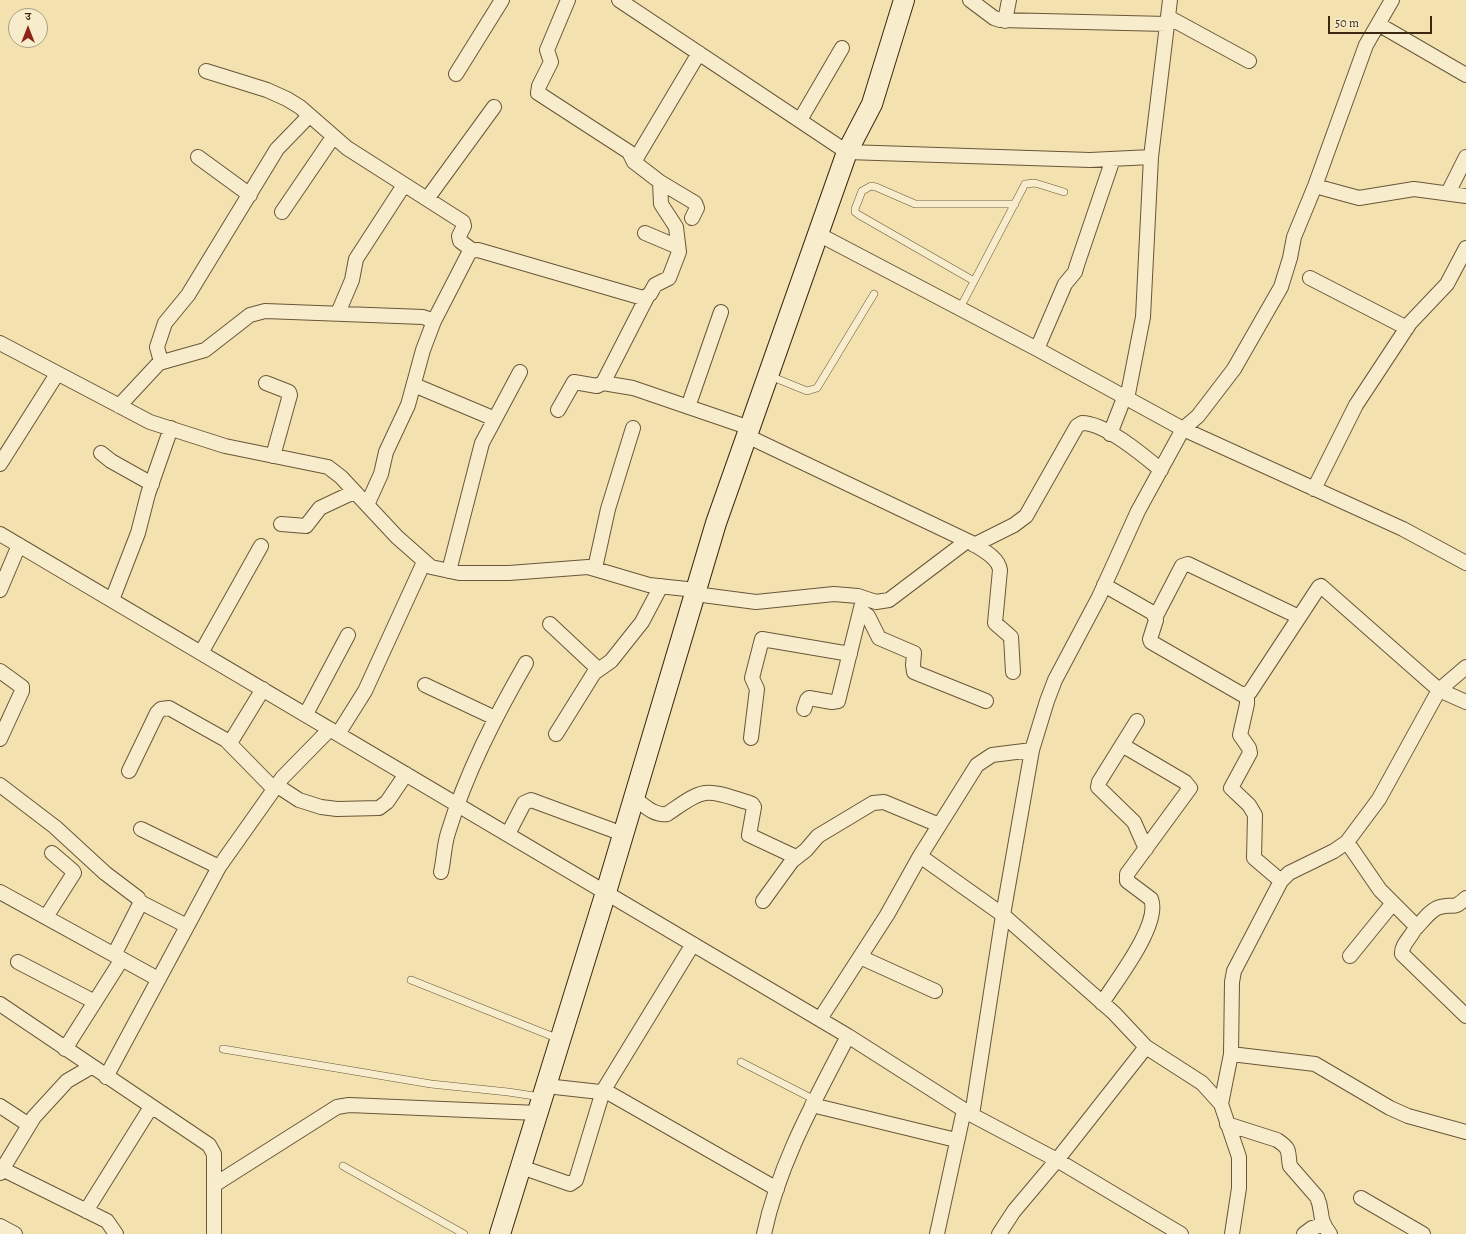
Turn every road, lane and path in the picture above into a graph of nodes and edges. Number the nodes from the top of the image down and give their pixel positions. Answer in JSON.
{"nodes":[{"id":1,"x":502,"y":0,"type":"edge"},
{"id":2,"x":568,"y":0,"type":"edge"},
{"id":3,"x":619,"y":0,"type":"edge"},
{"id":4,"x":1009,"y":0,"type":"edge"},
{"id":5,"x":1170,"y":0,"type":"edge"},
{"id":6,"x":1392,"y":0,"type":"edge"},
{"id":7,"x":902,"y":1,"type":"edge"},
{"id":8,"x":977,"y":3,"type":"edge"},
{"id":9,"x":634,"y":4,"type":"edge"},
{"id":10,"x":1005,"y":21,"type":"junction"},
{"id":11,"x":1167,"y":21,"type":"junction"},
{"id":12,"x":1378,"y":24,"type":"junction"},
{"id":13,"x":842,"y":48,"type":"dead end"},
{"id":14,"x":699,"y":53,"type":"junction"},
{"id":15,"x":1249,"y":60,"type":"dead end"},
{"id":16,"x":206,"y":71,"type":"dead end"},
{"id":17,"x":456,"y":74,"type":"dead end"},
{"id":18,"x":1466,"y":75,"type":"edge"},
{"id":19,"x":494,"y":107,"type":"dead end"},
{"id":20,"x":310,"y":116,"type":"junction"},
{"id":21,"x":800,"y":120,"type":"junction"},
{"id":22,"x":333,"y":137,"type":"junction"},
{"id":23,"x":847,"y":152,"type":"junction"},
{"id":24,"x":198,"y":156,"type":"dead end"},
{"id":25,"x":1151,"y":156,"type":"junction"},
{"id":26,"x":1466,"y":157,"type":"edge"},
{"id":27,"x":1113,"y":159,"type":"junction"},
{"id":28,"x":634,"y":162,"type":"junction"},
{"id":29,"x":660,"y":182,"type":"junction"},
{"id":30,"x":404,"y":185,"type":"junction"},
{"id":31,"x":1315,"y":186,"type":"junction"},
{"id":32,"x":1064,"y":192,"type":"dead end"},
{"id":33,"x":1448,"y":193,"type":"junction"},
{"id":34,"x":250,"y":195,"type":"junction"},
{"id":35,"x":1466,"y":196,"type":"edge"},
{"id":36,"x":427,"y":199,"type":"junction"},
{"id":37,"x":1015,"y":204,"type":"junction"},
{"id":38,"x":282,"y":212,"type":"dead end"},
{"id":39,"x":692,"y":218,"type":"dead end"},
{"id":40,"x":645,"y":234,"type":"dead end"},
{"id":41,"x":818,"y":234,"type":"junction"},
{"id":42,"x":678,"y":247,"type":"junction"},
{"id":43,"x":1466,"y":248,"type":"edge"},
{"id":44,"x":472,"y":250,"type":"junction"},
{"id":45,"x":1310,"y":278,"type":"dead end"},
{"id":46,"x":974,"y":280,"type":"junction"},
{"id":47,"x":874,"y":294,"type":"dead end"},
{"id":48,"x":647,"y":297,"type":"junction"},
{"id":49,"x":960,"y":308,"type":"junction"},
{"id":50,"x":721,"y":312,"type":"dead end"},
{"id":51,"x":338,"y":313,"type":"junction"},
{"id":52,"x":434,"y":321,"type":"junction"},
{"id":53,"x":1407,"y":328,"type":"junction"},
{"id":54,"x":0,"y":344,"type":"edge"},
{"id":55,"x":1037,"y":348,"type":"junction"},
{"id":56,"x":161,"y":362,"type":"junction"},
{"id":57,"x":520,"y":372,"type":"dead end"},
{"id":58,"x":57,"y":374,"type":"junction"},
{"id":59,"x":768,"y":376,"type":"junction"},
{"id":60,"x":266,"y":383,"type":"dead end"},
{"id":61,"x":603,"y":383,"type":"junction"},
{"id":62,"x":414,"y":385,"type":"junction"},
{"id":63,"x":1126,"y":398,"type":"junction"},
{"id":64,"x":119,"y":406,"type":"junction"},
{"id":65,"x":688,"y":407,"type":"junction"},
{"id":66,"x":558,"y":410,"type":"dead end"},
{"id":67,"x":495,"y":418,"type":"junction"},
{"id":68,"x":171,"y":428,"type":"junction"},
{"id":69,"x":633,"y":428,"type":"dead end"},
{"id":70,"x":1183,"y":429,"type":"junction"},
{"id":71,"x":748,"y":432,"type":"junction"},
{"id":72,"x":1110,"y":434,"type":"junction"},
{"id":73,"x":101,"y":453,"type":"dead end"},
{"id":74,"x":273,"y":456,"type":"junction"},
{"id":75,"x":0,"y":464,"type":"edge"},
{"id":76,"x":1161,"y":470,"type":"junction"},
{"id":77,"x":152,"y":484,"type":"junction"},
{"id":78,"x":1314,"y":489,"type":"junction"},
{"id":79,"x":354,"y":492,"type":"junction"},
{"id":80,"x":367,"y":505,"type":"junction"},
{"id":81,"x":281,"y":524,"type":"dead end"},
{"id":82,"x":0,"y":534,"type":"edge"},
{"id":83,"x":971,"y":543,"type":"junction"},
{"id":84,"x":19,"y":545,"type":"junction"},
{"id":85,"x":262,"y":546,"type":"dead end"},
{"id":86,"x":424,"y":562,"type":"junction"},
{"id":87,"x":1466,"y":563,"type":"edge"},
{"id":88,"x":595,"y":568,"type":"junction"},
{"id":89,"x":449,"y":572,"type":"junction"},
{"id":90,"x":1104,"y":585,"type":"junction"},
{"id":91,"x":661,"y":586,"type":"junction"},
{"id":92,"x":0,"y":590,"type":"edge"},
{"id":93,"x":696,"y":592,"type":"junction"},
{"id":94,"x":112,"y":600,"type":"junction"},
{"id":95,"x":862,"y":605,"type":"junction"},
{"id":96,"x":1156,"y":616,"type":"junction"},
{"id":97,"x":1299,"y":617,"type":"junction"},
{"id":98,"x":550,"y":624,"type":"dead end"},
{"id":99,"x":348,"y":635,"type":"dead end"},
{"id":100,"x":201,"y":652,"type":"junction"},
{"id":101,"x":850,"y":654,"type":"junction"},
{"id":102,"x":526,"y":663,"type":"dead end"},
{"id":103,"x":1466,"y":667,"type":"edge"},
{"id":104,"x":598,"y":669,"type":"junction"},
{"id":105,"x":0,"y":671,"type":"edge"},
{"id":106,"x":1013,"y":672,"type":"dead end"},
{"id":107,"x":425,"y":685,"type":"dead end"},
{"id":108,"x":264,"y":690,"type":"junction"},
{"id":109,"x":1439,"y":690,"type":"junction"},
{"id":110,"x":1247,"y":695,"type":"junction"},
{"id":111,"x":986,"y":701,"type":"dead end"},
{"id":112,"x":1466,"y":702,"type":"edge"},
{"id":113,"x":804,"y":709,"type":"dead end"},
{"id":114,"x":306,"y":714,"type":"junction"},
{"id":115,"x":495,"y":718,"type":"junction"},
{"id":116,"x":1137,"y":721,"type":"dead end"},
{"id":117,"x":334,"y":731,"type":"junction"},
{"id":118,"x":556,"y":734,"type":"dead end"},
{"id":119,"x":751,"y":738,"type":"dead end"},
{"id":120,"x":0,"y":739,"type":"edge"},
{"id":121,"x":230,"y":743,"type":"junction"},
{"id":122,"x":1122,"y":745,"type":"junction"},
{"id":123,"x":1032,"y":750,"type":"junction"},
{"id":124,"x":129,"y":771,"type":"dead end"},
{"id":125,"x":406,"y":774,"type":"junction"},
{"id":126,"x":0,"y":785,"type":"edge"},
{"id":127,"x":275,"y":787,"type":"junction"},
{"id":128,"x":634,"y":798,"type":"junction"},
{"id":129,"x":457,"y":804,"type":"junction"},
{"id":130,"x":939,"y":825,"type":"junction"},
{"id":131,"x":141,"y":829,"type":"dead end"},
{"id":132,"x":508,"y":834,"type":"junction"},
{"id":133,"x":623,"y":834,"type":"junction"},
{"id":134,"x":1346,"y":842,"type":"junction"},
{"id":135,"x":1146,"y":849,"type":"junction"},
{"id":136,"x":52,"y":853,"type":"dead end"},
{"id":137,"x":920,"y":856,"type":"junction"},
{"id":138,"x":796,"y":857,"type":"junction"},
{"id":139,"x":219,"y":867,"type":"junction"},
{"id":140,"x":440,"y":872,"type":"dead end"},
{"id":141,"x":1281,"y":881,"type":"junction"},
{"id":142,"x":0,"y":892,"type":"edge"},
{"id":143,"x":606,"y":892,"type":"junction"},
{"id":144,"x":1466,"y":898,"type":"edge"},
{"id":145,"x":763,"y":901,"type":"dead end"},
{"id":146,"x":140,"y":902,"type":"junction"},
{"id":147,"x":1393,"y":903,"type":"junction"},
{"id":148,"x":1002,"y":915,"type":"junction"},
{"id":149,"x":46,"y":917,"type":"junction"},
{"id":150,"x":187,"y":926,"type":"junction"},
{"id":151,"x":1416,"y":928,"type":"junction"},
{"id":152,"x":693,"y":944,"type":"junction"},
{"id":153,"x":1350,"y":956,"type":"dead end"},
{"id":154,"x":118,"y":957,"type":"junction"},
{"id":155,"x":860,"y":957,"type":"junction"},
{"id":156,"x":18,"y":962,"type":"dead end"},
{"id":157,"x":158,"y":979,"type":"junction"},
{"id":158,"x":411,"y":980,"type":"dead end"},
{"id":159,"x":935,"y":991,"type":"dead end"},
{"id":160,"x":95,"y":1002,"type":"junction"},
{"id":161,"x":1102,"y":1003,"type":"junction"},
{"id":162,"x":0,"y":1004,"type":"edge"},
{"id":163,"x":1466,"y":1016,"type":"edge"},
{"id":164,"x":820,"y":1020,"type":"junction"},
{"id":165,"x":848,"y":1036,"type":"junction"},
{"id":166,"x":560,"y":1039,"type":"junction"},
{"id":167,"x":1146,"y":1047,"type":"junction"},
{"id":168,"x":65,"y":1049,"type":"junction"},
{"id":169,"x":223,"y":1049,"type":"dead end"},
{"id":170,"x":1232,"y":1054,"type":"junction"},
{"id":171,"x":741,"y":1062,"type":"dead end"},
{"id":172,"x":91,"y":1066,"type":"junction"},
{"id":173,"x":106,"y":1077,"type":"junction"},
{"id":174,"x":603,"y":1091,"type":"junction"},
{"id":175,"x":542,"y":1099,"type":"junction"},
{"id":176,"x":813,"y":1102,"type":"junction"},
{"id":177,"x":1221,"y":1104,"type":"junction"},
{"id":178,"x":0,"y":1106,"type":"edge"},
{"id":179,"x":151,"y":1107,"type":"junction"},
{"id":180,"x":968,"y":1113,"type":"junction"},
{"id":181,"x":1227,"y":1124,"type":"junction"},
{"id":182,"x":29,"y":1125,"type":"junction"},
{"id":183,"x":1466,"y":1132,"type":"edge"},
{"id":184,"x":956,"y":1140,"type":"junction"},
{"id":185,"x":1057,"y":1160,"type":"junction"},
{"id":186,"x":343,"y":1166,"type":"dead end"},
{"id":187,"x":521,"y":1167,"type":"junction"},
{"id":188,"x":1,"y":1171,"type":"edge"},
{"id":189,"x":214,"y":1185,"type":"junction"},
{"id":190,"x":777,"y":1189,"type":"junction"},
{"id":191,"x":1361,"y":1198,"type":"dead end"},
{"id":192,"x":86,"y":1211,"type":"junction"},
{"id":193,"x":0,"y":1226,"type":"edge"},
{"id":194,"x":1326,"y":1230,"type":"edge"},
{"id":195,"x":213,"y":1232,"type":"edge"},
{"id":196,"x":15,"y":1234,"type":"edge"},
{"id":197,"x":116,"y":1234,"type":"edge"},
{"id":198,"x":464,"y":1234,"type":"edge"},
{"id":199,"x":500,"y":1234,"type":"edge"},
{"id":200,"x":764,"y":1234,"type":"edge"},
{"id":201,"x":937,"y":1234,"type":"edge"},
{"id":202,"x":999,"y":1234,"type":"edge"},
{"id":203,"x":1181,"y":1234,"type":"edge"},
{"id":204,"x":1232,"y":1234,"type":"edge"},
{"id":205,"x":1304,"y":1234,"type":"edge"},
{"id":206,"x":1423,"y":1234,"type":"edge"}],
"edges":[{"from":1,"to":17,"type":"street"},
{"from":2,"to":28,"type":"street"},
{"from":3,"to":9,"type":"street"},
{"from":4,"to":10,"type":"street"},
{"from":5,"to":11,"type":"street"},
{"from":6,"to":12,"type":"street"},
{"from":7,"to":23,"type":"main road"},
{"from":8,"to":10,"type":"street"},
{"from":9,"to":14,"type":"street"},
{"from":10,"to":11,"type":"street"},
{"from":11,"to":15,"type":"street"},
{"from":11,"to":25,"type":"street"},
{"from":12,"to":18,"type":"street"},
{"from":12,"to":31,"type":"street"},
{"from":13,"to":21,"type":"street"},
{"from":14,"to":21,"type":"street"},
{"from":14,"to":28,"type":"street"},
{"from":16,"to":20,"type":"street"},
{"from":19,"to":36,"type":"street"},
{"from":20,"to":22,"type":"street"},
{"from":20,"to":34,"type":"street"},
{"from":21,"to":23,"type":"street"},
{"from":22,"to":30,"type":"street"},
{"from":22,"to":38,"type":"street"},
{"from":23,"to":27,"type":"street"},
{"from":23,"to":41,"type":"main road"},
{"from":24,"to":34,"type":"street"},
{"from":25,"to":27,"type":"street"},
{"from":25,"to":63,"type":"street"},
{"from":26,"to":33,"type":"street"},
{"from":27,"to":55,"type":"street"},
{"from":28,"to":29,"type":"street"},
{"from":29,"to":39,"type":"street"},
{"from":29,"to":42,"type":"street"},
{"from":30,"to":36,"type":"street"},
{"from":30,"to":51,"type":"street"},
{"from":31,"to":33,"type":"street"},
{"from":31,"to":70,"type":"street"},
{"from":32,"to":37,"type":"lane"},
{"from":33,"to":35,"type":"street"},
{"from":34,"to":56,"type":"street"},
{"from":36,"to":44,"type":"street"},
{"from":37,"to":46,"type":"lane"},
{"from":37,"to":46,"type":"lane"},
{"from":40,"to":42,"type":"street"},
{"from":41,"to":49,"type":"street"},
{"from":41,"to":59,"type":"main road"},
{"from":42,"to":48,"type":"street"},
{"from":43,"to":53,"type":"street"},
{"from":44,"to":48,"type":"street"},
{"from":44,"to":52,"type":"street"},
{"from":45,"to":53,"type":"street"},
{"from":46,"to":49,"type":"lane"},
{"from":47,"to":59,"type":"lane"},
{"from":48,"to":61,"type":"street"},
{"from":49,"to":55,"type":"street"},
{"from":50,"to":65,"type":"street"},
{"from":51,"to":52,"type":"street"},
{"from":51,"to":56,"type":"street"},
{"from":52,"to":62,"type":"street"},
{"from":53,"to":78,"type":"street"},
{"from":54,"to":58,"type":"street"},
{"from":55,"to":63,"type":"street"},
{"from":56,"to":64,"type":"street"},
{"from":57,"to":67,"type":"street"},
{"from":58,"to":64,"type":"street"},
{"from":58,"to":75,"type":"street"},
{"from":59,"to":71,"type":"main road"},
{"from":60,"to":74,"type":"street"},
{"from":61,"to":65,"type":"street"},
{"from":61,"to":66,"type":"street"},
{"from":62,"to":67,"type":"street"},
{"from":62,"to":80,"type":"street"},
{"from":63,"to":70,"type":"street"},
{"from":63,"to":72,"type":"street"},
{"from":64,"to":68,"type":"street"},
{"from":65,"to":71,"type":"street"},
{"from":67,"to":89,"type":"street"},
{"from":68,"to":74,"type":"street"},
{"from":68,"to":77,"type":"street"},
{"from":69,"to":88,"type":"street"},
{"from":70,"to":76,"type":"street"},
{"from":70,"to":78,"type":"street"},
{"from":71,"to":83,"type":"street"},
{"from":71,"to":93,"type":"main road"},
{"from":72,"to":76,"type":"street"},
{"from":72,"to":83,"type":"street"},
{"from":73,"to":77,"type":"street"},
{"from":74,"to":79,"type":"street"},
{"from":76,"to":90,"type":"street"},
{"from":77,"to":94,"type":"street"},
{"from":78,"to":87,"type":"street"},
{"from":79,"to":80,"type":"street"},
{"from":79,"to":81,"type":"street"},
{"from":80,"to":86,"type":"street"},
{"from":82,"to":84,"type":"street"},
{"from":83,"to":95,"type":"street"},
{"from":83,"to":106,"type":"street"},
{"from":84,"to":92,"type":"street"},
{"from":84,"to":94,"type":"street"},
{"from":85,"to":100,"type":"street"},
{"from":86,"to":89,"type":"street"},
{"from":86,"to":117,"type":"street"},
{"from":88,"to":89,"type":"street"},
{"from":88,"to":91,"type":"street"},
{"from":90,"to":96,"type":"street"},
{"from":90,"to":123,"type":"street"},
{"from":91,"to":93,"type":"street"},
{"from":91,"to":104,"type":"street"},
{"from":93,"to":95,"type":"street"},
{"from":93,"to":128,"type":"main road"},
{"from":94,"to":100,"type":"street"},
{"from":95,"to":101,"type":"street"},
{"from":95,"to":111,"type":"street"},
{"from":96,"to":97,"type":"street"},
{"from":96,"to":110,"type":"street"},
{"from":97,"to":109,"type":"street"},
{"from":97,"to":110,"type":"street"},
{"from":98,"to":104,"type":"street"},
{"from":99,"to":114,"type":"street"},
{"from":100,"to":108,"type":"street"},
{"from":101,"to":113,"type":"street"},
{"from":101,"to":119,"type":"street"},
{"from":102,"to":115,"type":"street"},
{"from":103,"to":109,"type":"street"},
{"from":104,"to":118,"type":"street"},
{"from":105,"to":120,"type":"street"},
{"from":107,"to":115,"type":"street"},
{"from":108,"to":114,"type":"street"},
{"from":108,"to":121,"type":"street"},
{"from":109,"to":112,"type":"street"},
{"from":109,"to":134,"type":"street"},
{"from":110,"to":141,"type":"street"},
{"from":114,"to":117,"type":"street"},
{"from":115,"to":129,"type":"street"},
{"from":116,"to":122,"type":"street"},
{"from":117,"to":125,"type":"street"},
{"from":117,"to":127,"type":"street"},
{"from":121,"to":124,"type":"street"},
{"from":121,"to":127,"type":"street"},
{"from":122,"to":135,"type":"street"},
{"from":122,"to":135,"type":"street"},
{"from":123,"to":130,"type":"street"},
{"from":123,"to":148,"type":"street"},
{"from":125,"to":127,"type":"street"},
{"from":125,"to":129,"type":"street"},
{"from":126,"to":146,"type":"street"},
{"from":127,"to":139,"type":"street"},
{"from":128,"to":133,"type":"main road"},
{"from":128,"to":138,"type":"street"},
{"from":129,"to":132,"type":"street"},
{"from":129,"to":140,"type":"street"},
{"from":130,"to":137,"type":"street"},
{"from":130,"to":138,"type":"street"},
{"from":131,"to":139,"type":"street"},
{"from":132,"to":133,"type":"street"},
{"from":132,"to":143,"type":"street"},
{"from":133,"to":143,"type":"main road"},
{"from":134,"to":141,"type":"street"},
{"from":134,"to":147,"type":"street"},
{"from":135,"to":161,"type":"street"},
{"from":136,"to":149,"type":"street"},
{"from":137,"to":148,"type":"street"},
{"from":137,"to":155,"type":"street"},
{"from":138,"to":145,"type":"street"},
{"from":139,"to":150,"type":"street"},
{"from":141,"to":170,"type":"street"},
{"from":142,"to":149,"type":"street"},
{"from":143,"to":152,"type":"street"},
{"from":143,"to":166,"type":"main road"},
{"from":144,"to":151,"type":"street"},
{"from":146,"to":150,"type":"street"},
{"from":146,"to":154,"type":"street"},
{"from":147,"to":151,"type":"street"},
{"from":147,"to":153,"type":"street"},
{"from":148,"to":161,"type":"street"},
{"from":148,"to":180,"type":"street"},
{"from":149,"to":154,"type":"street"},
{"from":150,"to":157,"type":"street"},
{"from":151,"to":163,"type":"street"},
{"from":152,"to":164,"type":"street"},
{"from":152,"to":174,"type":"street"},
{"from":154,"to":157,"type":"street"},
{"from":154,"to":160,"type":"street"},
{"from":155,"to":159,"type":"street"},
{"from":155,"to":164,"type":"street"},
{"from":156,"to":160,"type":"street"},
{"from":157,"to":173,"type":"street"},
{"from":158,"to":166,"type":"lane"},
{"from":160,"to":168,"type":"street"},
{"from":161,"to":167,"type":"street"},
{"from":162,"to":168,"type":"street"},
{"from":164,"to":165,"type":"street"},
{"from":165,"to":176,"type":"street"},
{"from":165,"to":180,"type":"street"},
{"from":166,"to":175,"type":"main road"},
{"from":167,"to":177,"type":"street"},
{"from":167,"to":185,"type":"street"},
{"from":168,"to":172,"type":"street"},
{"from":169,"to":175,"type":"lane"},
{"from":170,"to":177,"type":"street"},
{"from":170,"to":183,"type":"street"},
{"from":171,"to":176,"type":"lane"},
{"from":172,"to":173,"type":"street"},
{"from":172,"to":182,"type":"street"},
{"from":173,"to":179,"type":"street"},
{"from":174,"to":175,"type":"street"},
{"from":174,"to":187,"type":"street"},
{"from":174,"to":190,"type":"street"},
{"from":175,"to":187,"type":"main road"},
{"from":175,"to":189,"type":"street"},
{"from":176,"to":184,"type":"street"},
{"from":176,"to":190,"type":"street"},
{"from":177,"to":181,"type":"street"},
{"from":178,"to":182,"type":"street"},
{"from":179,"to":189,"type":"street"},
{"from":179,"to":192,"type":"street"},
{"from":180,"to":184,"type":"street"},
{"from":180,"to":185,"type":"street"},
{"from":181,"to":194,"type":"street"},
{"from":181,"to":204,"type":"street"},
{"from":182,"to":188,"type":"street"},
{"from":184,"to":201,"type":"street"},
{"from":185,"to":202,"type":"street"},
{"from":185,"to":203,"type":"street"},
{"from":186,"to":198,"type":"lane"},
{"from":187,"to":199,"type":"main road"},
{"from":188,"to":192,"type":"street"},
{"from":189,"to":195,"type":"street"},
{"from":190,"to":200,"type":"street"},
{"from":191,"to":206,"type":"street"},
{"from":192,"to":197,"type":"street"},
{"from":193,"to":196,"type":"street"},
{"from":194,"to":205,"type":"street"}]}
